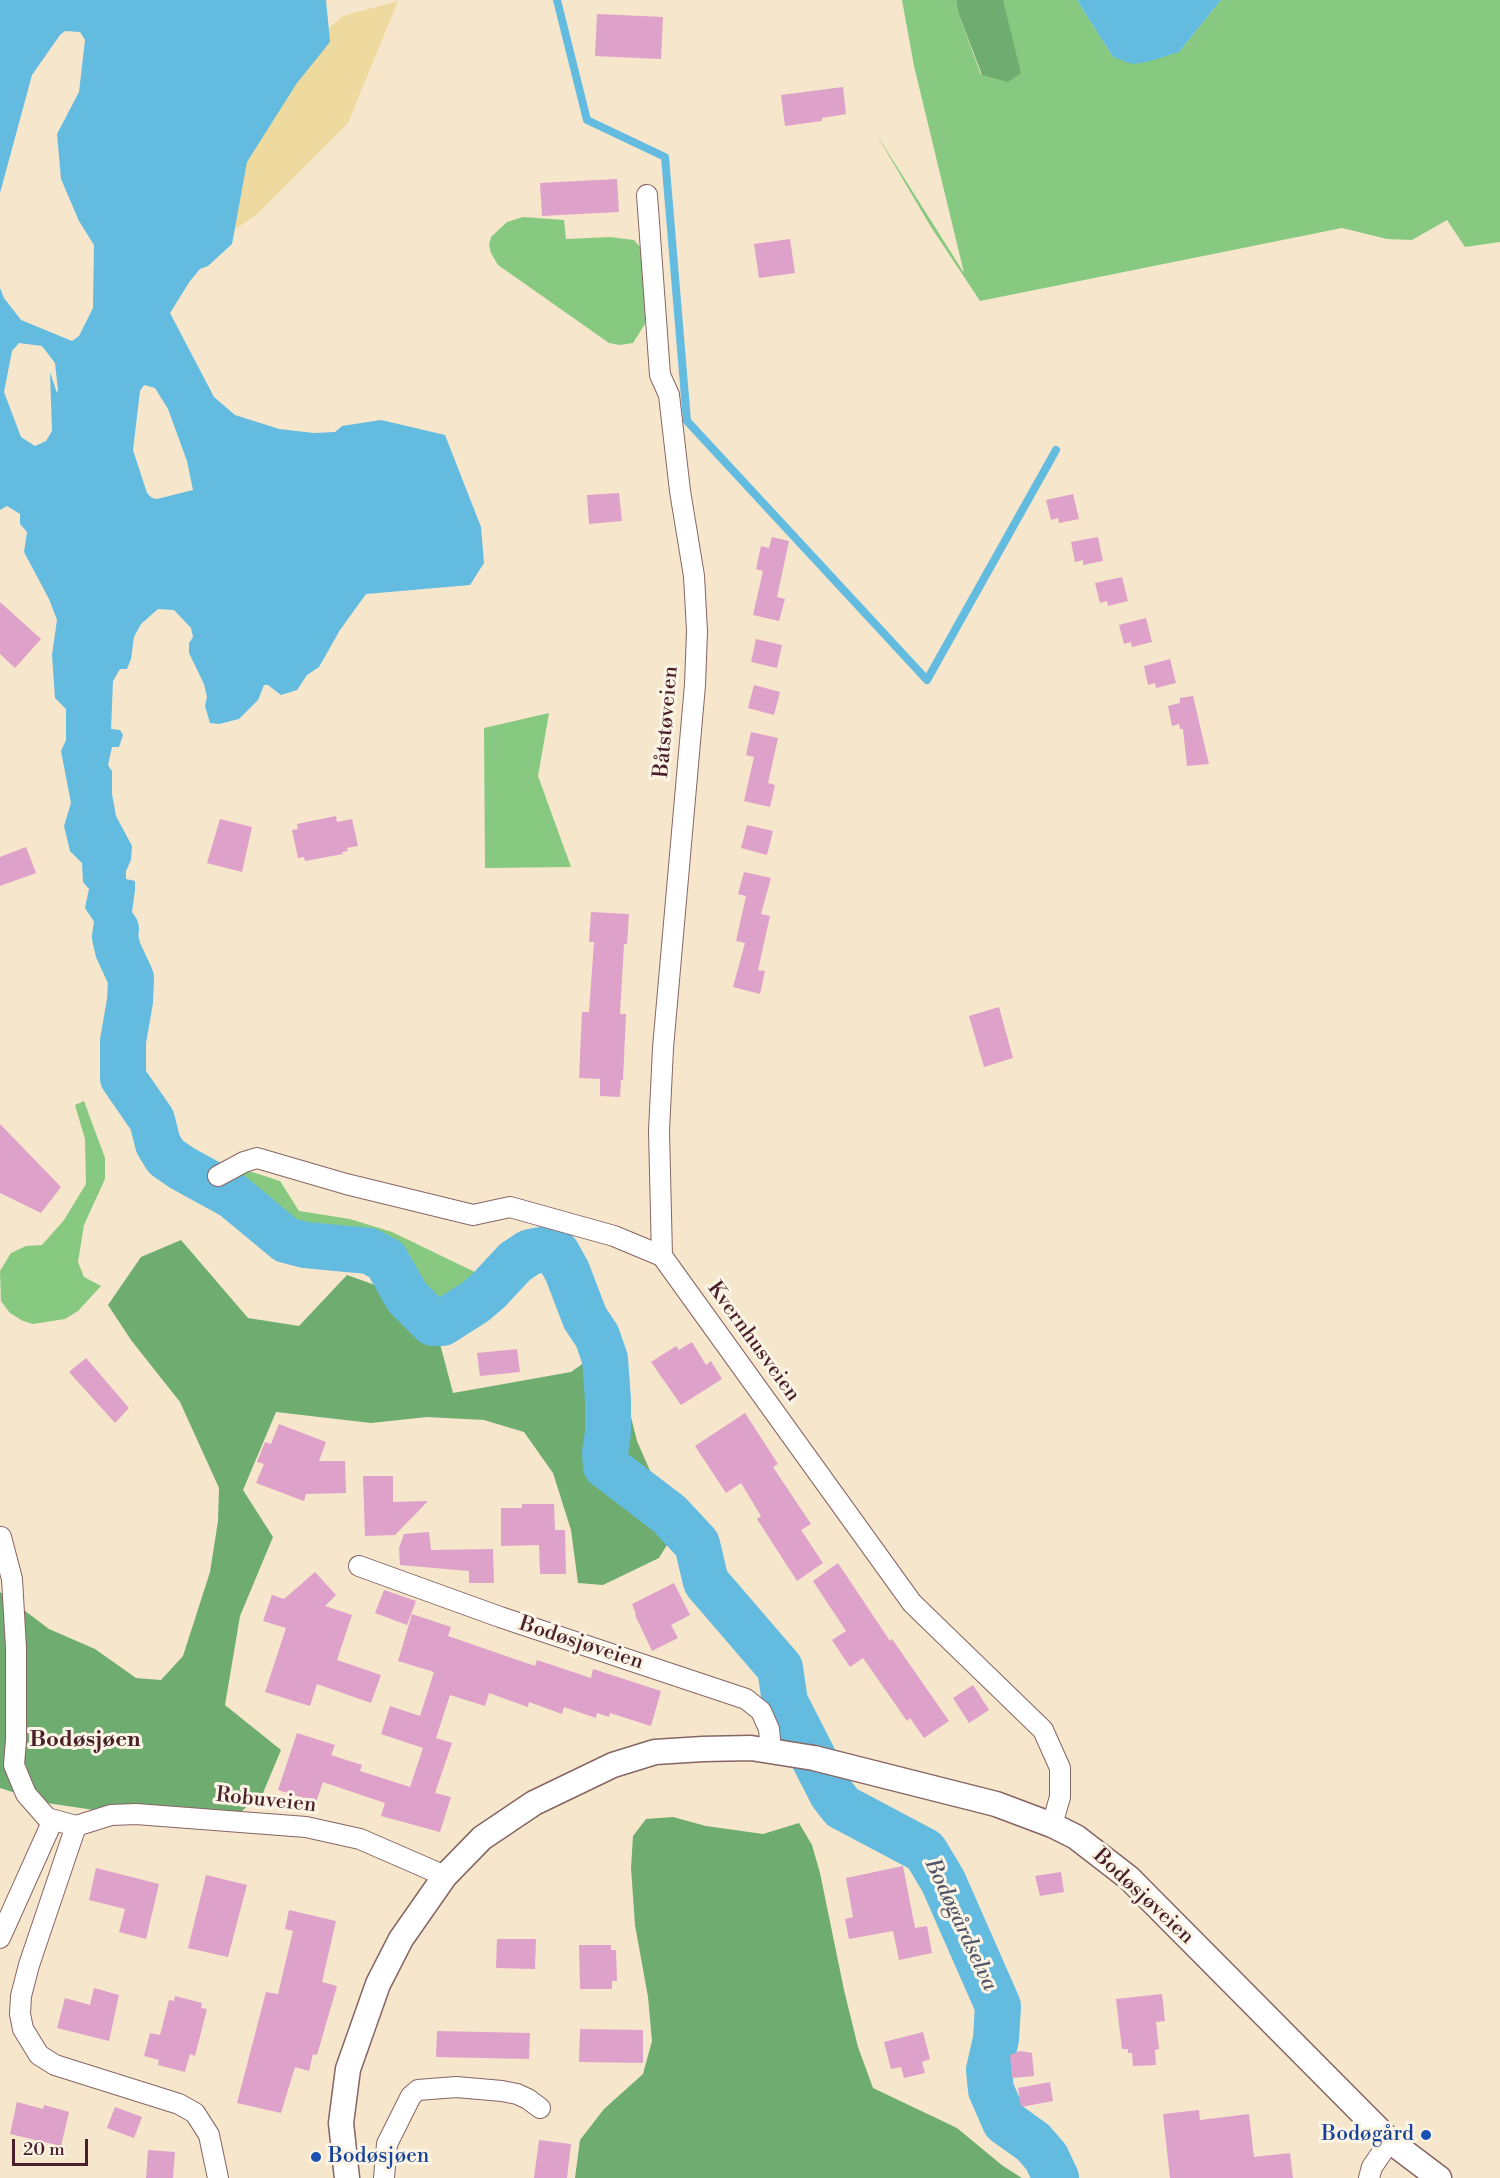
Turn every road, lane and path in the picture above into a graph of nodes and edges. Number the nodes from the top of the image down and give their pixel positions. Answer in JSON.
{"nodes":[{"id":1,"x":647,"y":195,"type":"dead end"},
{"id":2,"x":218,"y":1176,"type":"dead end"},
{"id":3,"x":662,"y":1256,"type":"junction"},
{"id":4,"x":1,"y":1537,"type":"edge"},
{"id":5,"x":359,"y":1566,"type":"dead end"},
{"id":6,"x":0,"y":1742,"type":"edge"},
{"id":7,"x":771,"y":1751,"type":"junction"},
{"id":8,"x":14,"y":1764,"type":"junction"},
{"id":9,"x":53,"y":1820,"type":"junction"},
{"id":10,"x":1052,"y":1825,"type":"junction"},
{"id":11,"x":76,"y":1826,"type":"junction"},
{"id":12,"x":445,"y":1876,"type":"junction"},
{"id":13,"x":0,"y":1938,"type":"edge"},
{"id":14,"x":540,"y":2108,"type":"dead end"},
{"id":15,"x":1390,"y":2141,"type":"junction"},
{"id":16,"x":218,"y":2178,"type":"edge"},
{"id":17,"x":347,"y":2178,"type":"edge"},
{"id":18,"x":384,"y":2178,"type":"edge"},
{"id":19,"x":1369,"y":2178,"type":"edge"},
{"id":20,"x":1439,"y":2178,"type":"edge"}],
"edges":[{"from":1,"to":3,"type":"street","name":"Båtstøveien"},
{"from":2,"to":3,"type":"street"},
{"from":3,"to":10,"type":"street","name":"Kvernhusveien"},
{"from":4,"to":8,"type":"street"},
{"from":5,"to":7,"type":"street","name":"Bodøsjøveien"},
{"from":6,"to":8,"type":"street"},
{"from":7,"to":10,"type":"street","name":"Bodøsjøveien"},
{"from":7,"to":12,"type":"street","name":"Bodøsjøveien"},
{"from":8,"to":9,"type":"street"},
{"from":9,"to":11,"type":"street"},
{"from":9,"to":13,"type":"street"},
{"from":10,"to":15,"type":"street","name":"Bodøsjøveien"},
{"from":11,"to":12,"type":"street","name":"Robuveien"},
{"from":11,"to":16,"type":"street"},
{"from":12,"to":17,"type":"street","name":"Bodøsjøveien"},
{"from":14,"to":18,"type":"street"},
{"from":15,"to":19,"type":"street"},
{"from":15,"to":20,"type":"street","name":"Bodøsjøveien"}]}
